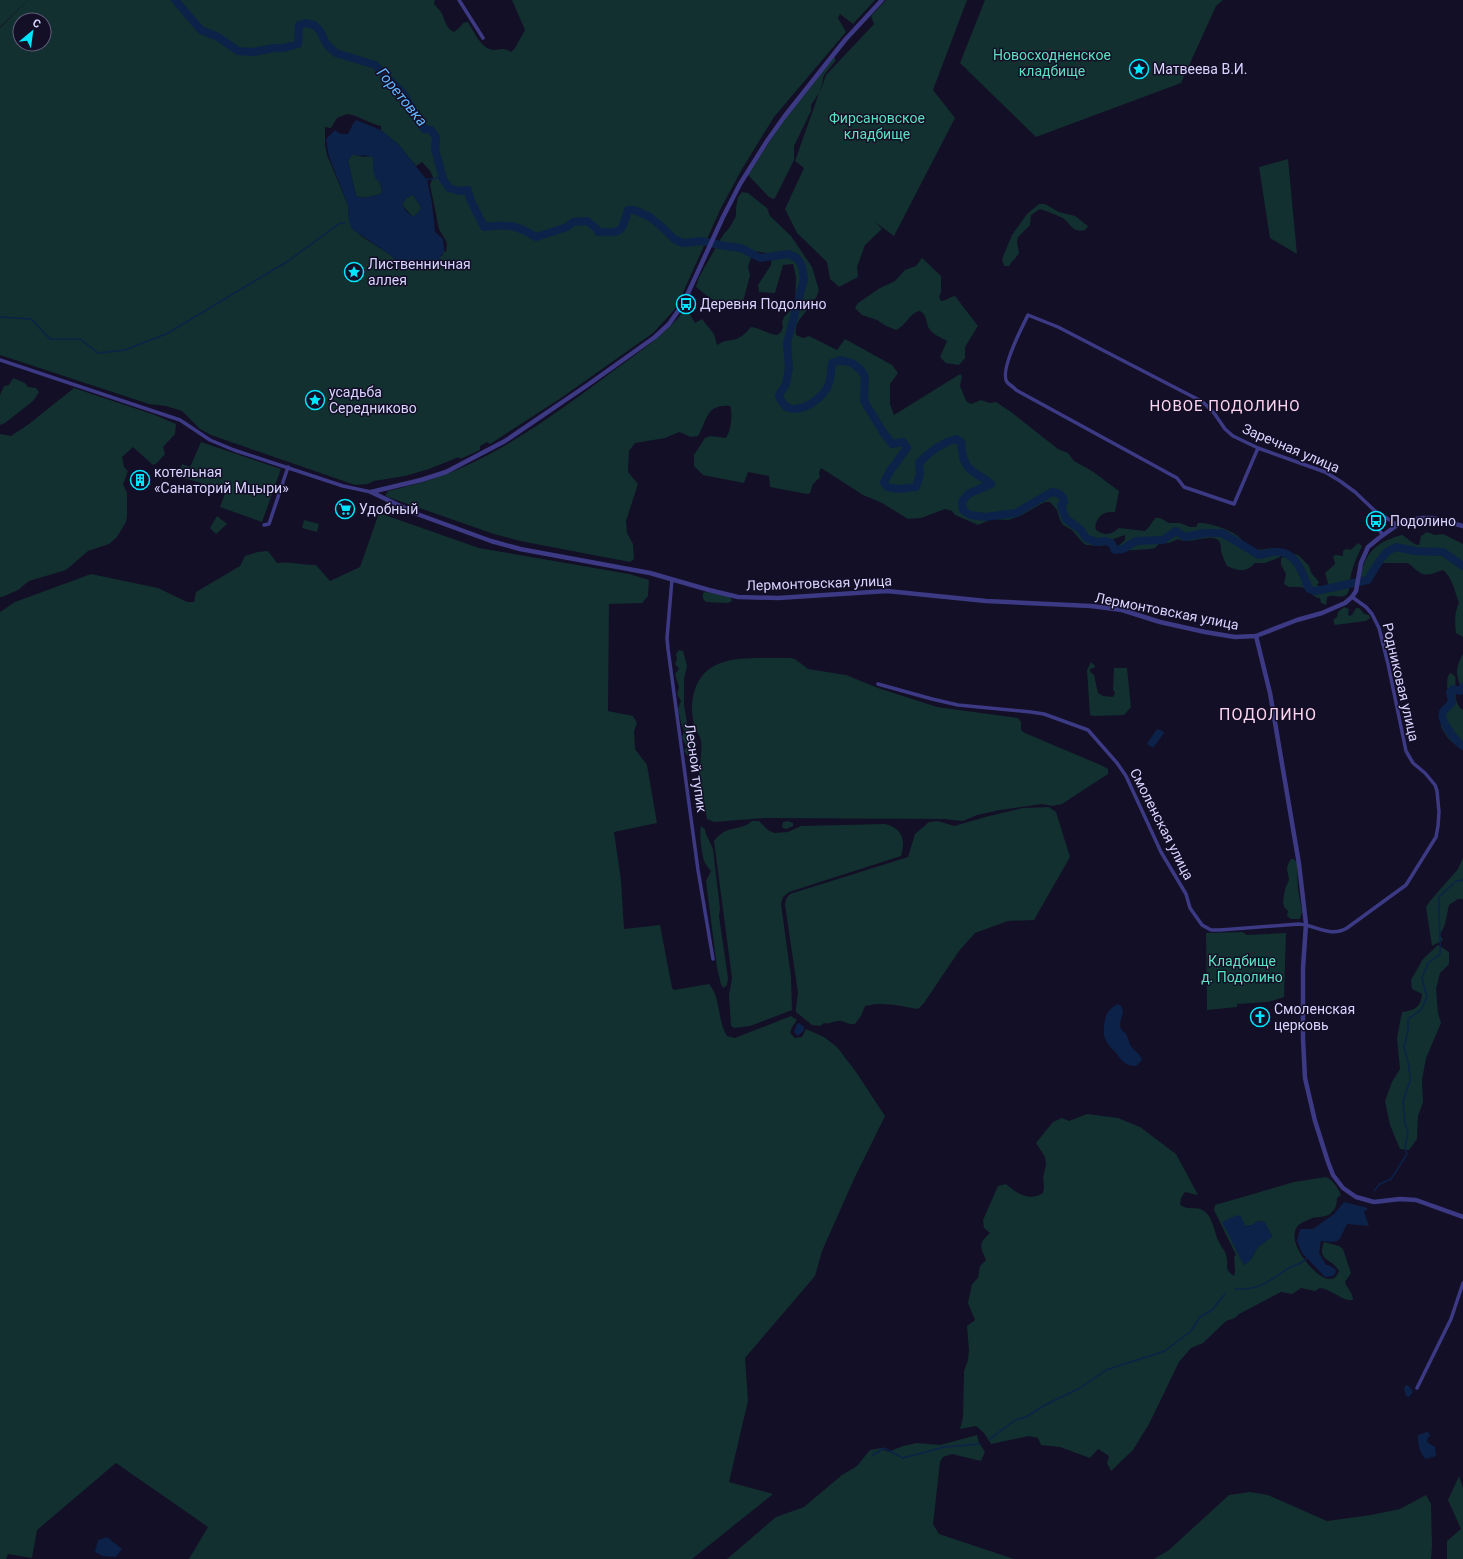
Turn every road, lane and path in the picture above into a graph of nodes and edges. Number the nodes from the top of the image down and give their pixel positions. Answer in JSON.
{"nodes":[{"id":1,"x":459,"y":0,"type":"edge"},
{"id":2,"x":882,"y":0,"type":"edge"},
{"id":3,"x":483,"y":38,"type":"dead end"},
{"id":4,"x":0,"y":360,"type":"edge"},
{"id":5,"x":1258,"y":448,"type":"junction"},
{"id":6,"x":288,"y":468,"type":"junction"},
{"id":7,"x":371,"y":492,"type":"junction"},
{"id":8,"x":1380,"y":514,"type":"junction"},
{"id":9,"x":264,"y":525,"type":"dead end"},
{"id":10,"x":1398,"y":525,"type":"junction"},
{"id":11,"x":1463,"y":526,"type":"edge"},
{"id":12,"x":1383,"y":535,"type":"junction"},
{"id":13,"x":672,"y":579,"type":"junction"},
{"id":14,"x":1352,"y":597,"type":"junction"},
{"id":15,"x":1256,"y":636,"type":"junction"},
{"id":16,"x":878,"y":684,"type":"dead end"},
{"id":17,"x":1306,"y":924,"type":"junction"},
{"id":18,"x":713,"y":959,"type":"dead end"},
{"id":19,"x":1463,"y":1217,"type":"edge"},
{"id":20,"x":1463,"y":1283,"type":"edge"},
{"id":21,"x":1417,"y":1388,"type":"dead end"}],
"edges":[{"from":1,"to":3,"type":"street"},
{"from":2,"to":7,"type":"street"},
{"from":4,"to":6,"type":"street"},
{"from":5,"to":5,"type":"street","name":"Заречная улица"},
{"from":5,"to":8,"type":"street","name":"Заречная улица"},
{"from":6,"to":7,"type":"street"},
{"from":6,"to":9,"type":"street"},
{"from":7,"to":13,"type":"street","name":"Лермонтовская улица"},
{"from":8,"to":10,"type":"street","name":"Заречная улица"},
{"from":8,"to":12,"type":"street"},
{"from":10,"to":11,"type":"street","name":"Лермонтовская улица"},
{"from":10,"to":12,"type":"street","name":"Лермонтовская улица"},
{"from":12,"to":14,"type":"street","name":"Лермонтовская улица"},
{"from":13,"to":15,"type":"street","name":"Лермонтовская улица"},
{"from":13,"to":18,"type":"street","name":"Лесной тупик"},
{"from":14,"to":15,"type":"street","name":"Лермонтовская улица"},
{"from":14,"to":17,"type":"street","name":"Родниковая улица"},
{"from":15,"to":17,"type":"street","name":"Лермонтовская улица"},
{"from":16,"to":17,"type":"street","name":"Смоленская улица"},
{"from":17,"to":19,"type":"street","name":"Лермонтовская улица"},
{"from":20,"to":21,"type":"street"}]}
